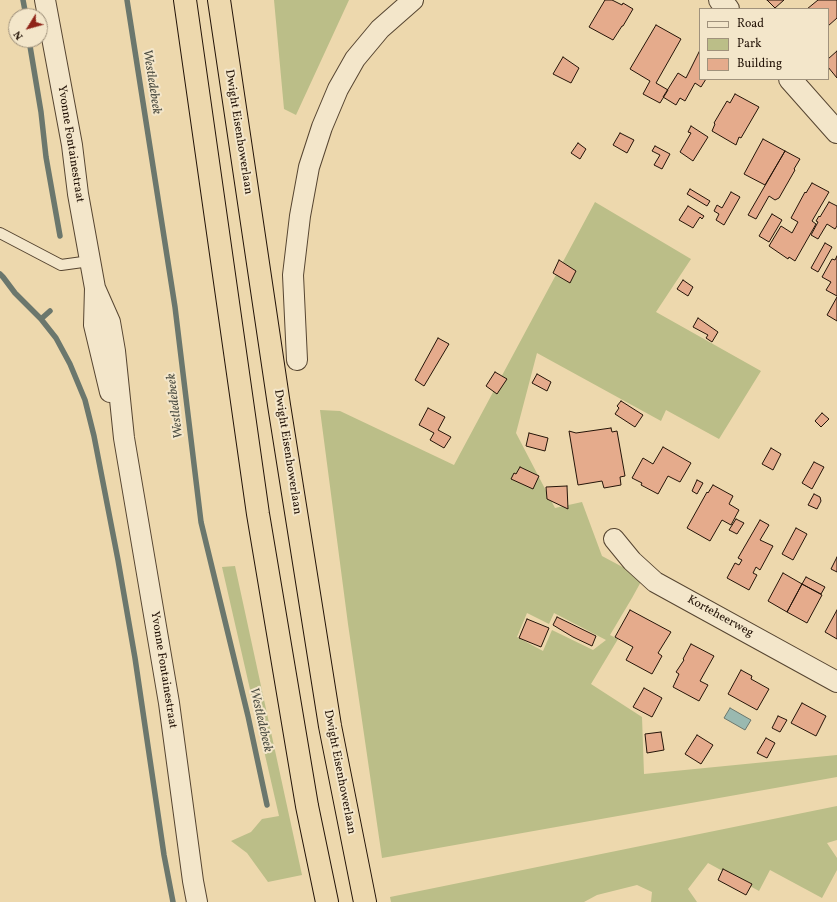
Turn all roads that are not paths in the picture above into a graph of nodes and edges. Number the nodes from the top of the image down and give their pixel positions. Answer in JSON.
{"nodes":[{"id":1,"x":45,"y":0,"type":"edge"},
{"id":2,"x":181,"y":0,"type":"edge"},
{"id":3,"x":185,"y":0,"type":"edge"},
{"id":4,"x":219,"y":0,"type":"edge"},
{"id":5,"x":413,"y":0,"type":"edge"},
{"id":6,"x":720,"y":0,"type":"edge"},
{"id":7,"x":727,"y":8,"type":"edge"},
{"id":8,"x":190,"y":36,"type":"junction"},
{"id":9,"x":791,"y":80,"type":"edge"},
{"id":10,"x":837,"y":132,"type":"edge"},
{"id":11,"x":0,"y":233,"type":"edge"},
{"id":12,"x":90,"y":261,"type":"junction"},
{"id":13,"x":297,"y":360,"type":"dead end"},
{"id":14,"x":614,"y":539,"type":"dead end"},
{"id":15,"x":837,"y":682,"type":"edge"},
{"id":16,"x":197,"y":902,"type":"edge"},
{"id":17,"x":327,"y":902,"type":"edge"},
{"id":18,"x":365,"y":902,"type":"edge"}],
"edges":[{"from":1,"to":12,"type":"street","name":"Yvonne Fontainestraat"},
{"from":2,"to":8,"type":"highway"},
{"from":3,"to":8,"type":"highway"},
{"from":4,"to":18,"type":"highway","name":"Dwight Eisenhowerlaan"},
{"from":5,"to":13,"type":"street"},
{"from":6,"to":7,"type":"street"},
{"from":8,"to":17,"type":"highway"},
{"from":9,"to":10,"type":"street"},
{"from":11,"to":12,"type":"lane"},
{"from":12,"to":16,"type":"street","name":"Yvonne Fontainestraat"},
{"from":14,"to":15,"type":"street","name":"Korteheerweg"}]}
